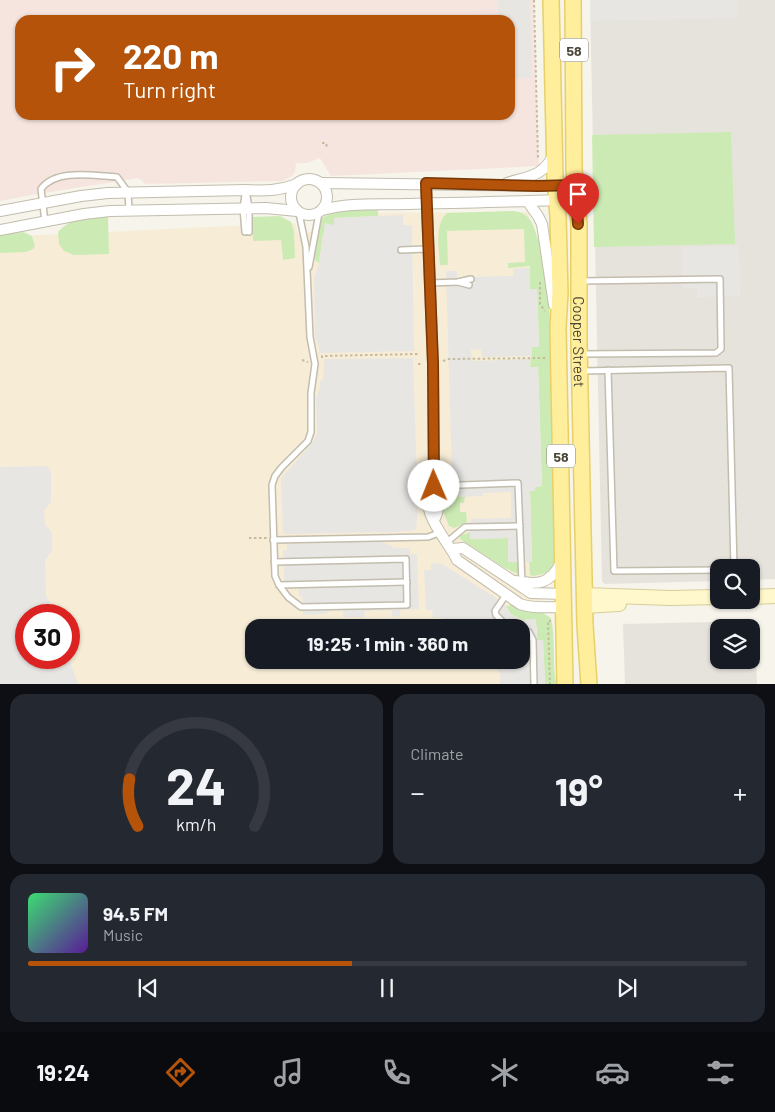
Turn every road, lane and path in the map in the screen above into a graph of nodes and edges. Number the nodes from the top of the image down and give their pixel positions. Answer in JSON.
{"nodes":[{"id":1,"x":534,"y":0,"type":"edge"},
{"id":2,"x":551,"y":0,"type":"edge"},
{"id":3,"x":573,"y":0,"type":"edge"},
{"id":4,"x":322,"y":143,"type":"dead end"},
{"id":5,"x":327,"y":147,"type":"dead end"},
{"id":6,"x":554,"y":152,"type":"junction"},
{"id":7,"x":540,"y":172,"type":"junction"},
{"id":8,"x":321,"y":183,"type":"junction"},
{"id":9,"x":426,"y":183,"type":"junction"},
{"id":10,"x":297,"y":184,"type":"junction"},
{"id":11,"x":499,"y":185,"type":"junction"},
{"id":12,"x":246,"y":190,"type":"junction"},
{"id":13,"x":128,"y":192,"type":"junction"},
{"id":14,"x":576,"y":192,"type":"junction"},
{"id":15,"x":556,"y":193,"type":"junction"},
{"id":16,"x":528,"y":202,"type":"junction"},
{"id":17,"x":41,"y":204,"type":"junction"},
{"id":18,"x":426,"y":204,"type":"junction"},
{"id":19,"x":246,"y":208,"type":"junction"},
{"id":20,"x":0,"y":211,"type":"edge"},
{"id":21,"x":129,"y":211,"type":"junction"},
{"id":22,"x":298,"y":212,"type":"junction"},
{"id":23,"x":320,"y":212,"type":"junction"},
{"id":24,"x":45,"y":222,"type":"junction"},
{"id":25,"x":0,"y":230,"type":"edge"},
{"id":26,"x":247,"y":232,"type":"dead end"},
{"id":27,"x":427,"y":249,"type":"junction"},
{"id":28,"x":401,"y":250,"type":"dead end"},
{"id":29,"x":308,"y":275,"type":"junction"},
{"id":30,"x":540,"y":280,"type":"dead end"},
{"id":31,"x":579,"y":280,"type":"junction"},
{"id":32,"x":430,"y":282,"type":"junction"},
{"id":33,"x":470,"y":282,"type":"dead end"},
{"id":34,"x":546,"y":312,"type":"dead end"},
{"id":35,"x":558,"y":328,"type":"junction"},
{"id":36,"x":418,"y":354,"type":"dead end"},
{"id":37,"x":580,"y":354,"type":"junction"},
{"id":38,"x":302,"y":360,"type":"dead end"},
{"id":39,"x":438,"y":363,"type":"dead end"},
{"id":40,"x":315,"y":364,"type":"junction"},
{"id":41,"x":548,"y":366,"type":"dead end"},
{"id":42,"x":608,"y":370,"type":"junction"},
{"id":43,"x":580,"y":371,"type":"junction"},
{"id":44,"x":434,"y":486,"type":"junction"},
{"id":45,"x":520,"y":526,"type":"junction"},
{"id":46,"x":439,"y":533,"type":"junction"},
{"id":47,"x":249,"y":538,"type":"dead end"},
{"id":48,"x":273,"y":540,"type":"junction"},
{"id":49,"x":449,"y":546,"type":"junction"},
{"id":50,"x":734,"y":559,"type":"edge"},
{"id":51,"x":563,"y":560,"type":"junction"},
{"id":52,"x":274,"y":562,"type":"junction"},
{"id":53,"x":710,"y":570,"type":"edge"},
{"id":54,"x":407,"y":582,"type":"junction"},
{"id":55,"x":519,"y":584,"type":"junction"},
{"id":56,"x":279,"y":585,"type":"junction"},
{"id":57,"x":506,"y":595,"type":"junction"},
{"id":58,"x":775,"y":596,"type":"edge"},
{"id":59,"x":710,"y":597,"type":"edge"},
{"id":60,"x":760,"y":597,"type":"edge"},
{"id":61,"x":585,"y":601,"type":"junction"},
{"id":62,"x":560,"y":603,"type":"junction"},
{"id":63,"x":498,"y":619,"type":"edge"},
{"id":64,"x":530,"y":634,"type":"edge"},
{"id":65,"x":534,"y":684,"type":"edge"},
{"id":66,"x":550,"y":684,"type":"edge"},
{"id":67,"x":565,"y":684,"type":"edge"},
{"id":68,"x":589,"y":684,"type":"edge"}],
"edges":[{"from":1,"to":7,"type":"path"},
{"from":2,"to":6,"type":"main road","name":"Cooper Street","number":"58"},
{"from":3,"to":14,"type":"main road","name":"Cooper Street","number":"58"},
{"from":4,"to":5,"type":"path"},
{"from":6,"to":7,"type":"street"},
{"from":6,"to":15,"type":"main road","name":"Cooper Street","number":"58"},
{"from":7,"to":11,"type":"street"},
{"from":8,"to":9,"type":"street"},
{"from":8,"to":10,"type":"street"},
{"from":8,"to":23,"type":"street"},
{"from":9,"to":11,"type":"street"},
{"from":9,"to":18,"type":"street"},
{"from":10,"to":12,"type":"street"},
{"from":10,"to":22,"type":"street"},
{"from":11,"to":15,"type":"street"},
{"from":12,"to":13,"type":"street"},
{"from":12,"to":19,"type":"lane"},
{"from":13,"to":17,"type":"street"},
{"from":13,"to":17,"type":"lane"},
{"from":13,"to":21,"type":"lane"},
{"from":14,"to":15,"type":"main road"},
{"from":14,"to":31,"type":"main road","name":"Cooper Street","number":"58"},
{"from":15,"to":16,"type":"street"},
{"from":15,"to":35,"type":"main road","name":"Cooper Street","number":"58"},
{"from":16,"to":18,"type":"street"},
{"from":16,"to":35,"type":"street"},
{"from":17,"to":20,"type":"street"},
{"from":17,"to":24,"type":"lane"},
{"from":18,"to":23,"type":"street"},
{"from":18,"to":27,"type":"street"},
{"from":19,"to":21,"type":"street"},
{"from":19,"to":22,"type":"street"},
{"from":19,"to":26,"type":"lane"},
{"from":21,"to":24,"type":"street"},
{"from":22,"to":23,"type":"street"},
{"from":22,"to":29,"type":"lane"},
{"from":23,"to":29,"type":"lane"},
{"from":24,"to":25,"type":"street"},
{"from":27,"to":28,"type":"lane"},
{"from":27,"to":32,"type":"street"},
{"from":29,"to":40,"type":"lane"},
{"from":30,"to":34,"type":"path"},
{"from":31,"to":37,"type":"main road","name":"Cooper Street","number":"58"},
{"from":31,"to":37,"type":"lane"},
{"from":32,"to":33,"type":"lane"},
{"from":32,"to":44,"type":"street"},
{"from":35,"to":51,"type":"main road","name":"Cooper Street","number":"58"},
{"from":36,"to":40,"type":"path"},
{"from":37,"to":43,"type":"main road","name":"Cooper Street","number":"58"},
{"from":38,"to":40,"type":"path"},
{"from":39,"to":41,"type":"path"},
{"from":40,"to":48,"type":"lane"},
{"from":42,"to":43,"type":"lane"},
{"from":42,"to":50,"type":"lane"},
{"from":42,"to":53,"type":"lane"},
{"from":43,"to":61,"type":"main road","name":"Cooper Street","number":"58"},
{"from":44,"to":45,"type":"lane"},
{"from":44,"to":46,"type":"street"},
{"from":45,"to":49,"type":"lane"},
{"from":45,"to":55,"type":"lane"},
{"from":46,"to":48,"type":"lane"},
{"from":46,"to":49,"type":"street"},
{"from":47,"to":48,"type":"path"},
{"from":48,"to":52,"type":"lane"},
{"from":49,"to":55,"type":"street"},
{"from":49,"to":57,"type":"street"},
{"from":51,"to":55,"type":"street"},
{"from":51,"to":62,"type":"main road","name":"Cooper Street","number":"58"},
{"from":52,"to":54,"type":"lane"},
{"from":52,"to":56,"type":"lane"},
{"from":54,"to":56,"type":"lane"},
{"from":54,"to":56,"type":"lane"},
{"from":55,"to":62,"type":"street"},
{"from":57,"to":62,"type":"street"},
{"from":57,"to":63,"type":"lane"},
{"from":58,"to":60,"type":"street"},
{"from":59,"to":61,"type":"street"},
{"from":61,"to":62,"type":"main road"},
{"from":61,"to":68,"type":"main road","name":"Cooper Street","number":"58"},
{"from":62,"to":66,"type":"path"},
{"from":62,"to":67,"type":"main road","name":"Cooper Street","number":"58"},
{"from":64,"to":65,"type":"lane"}]}
